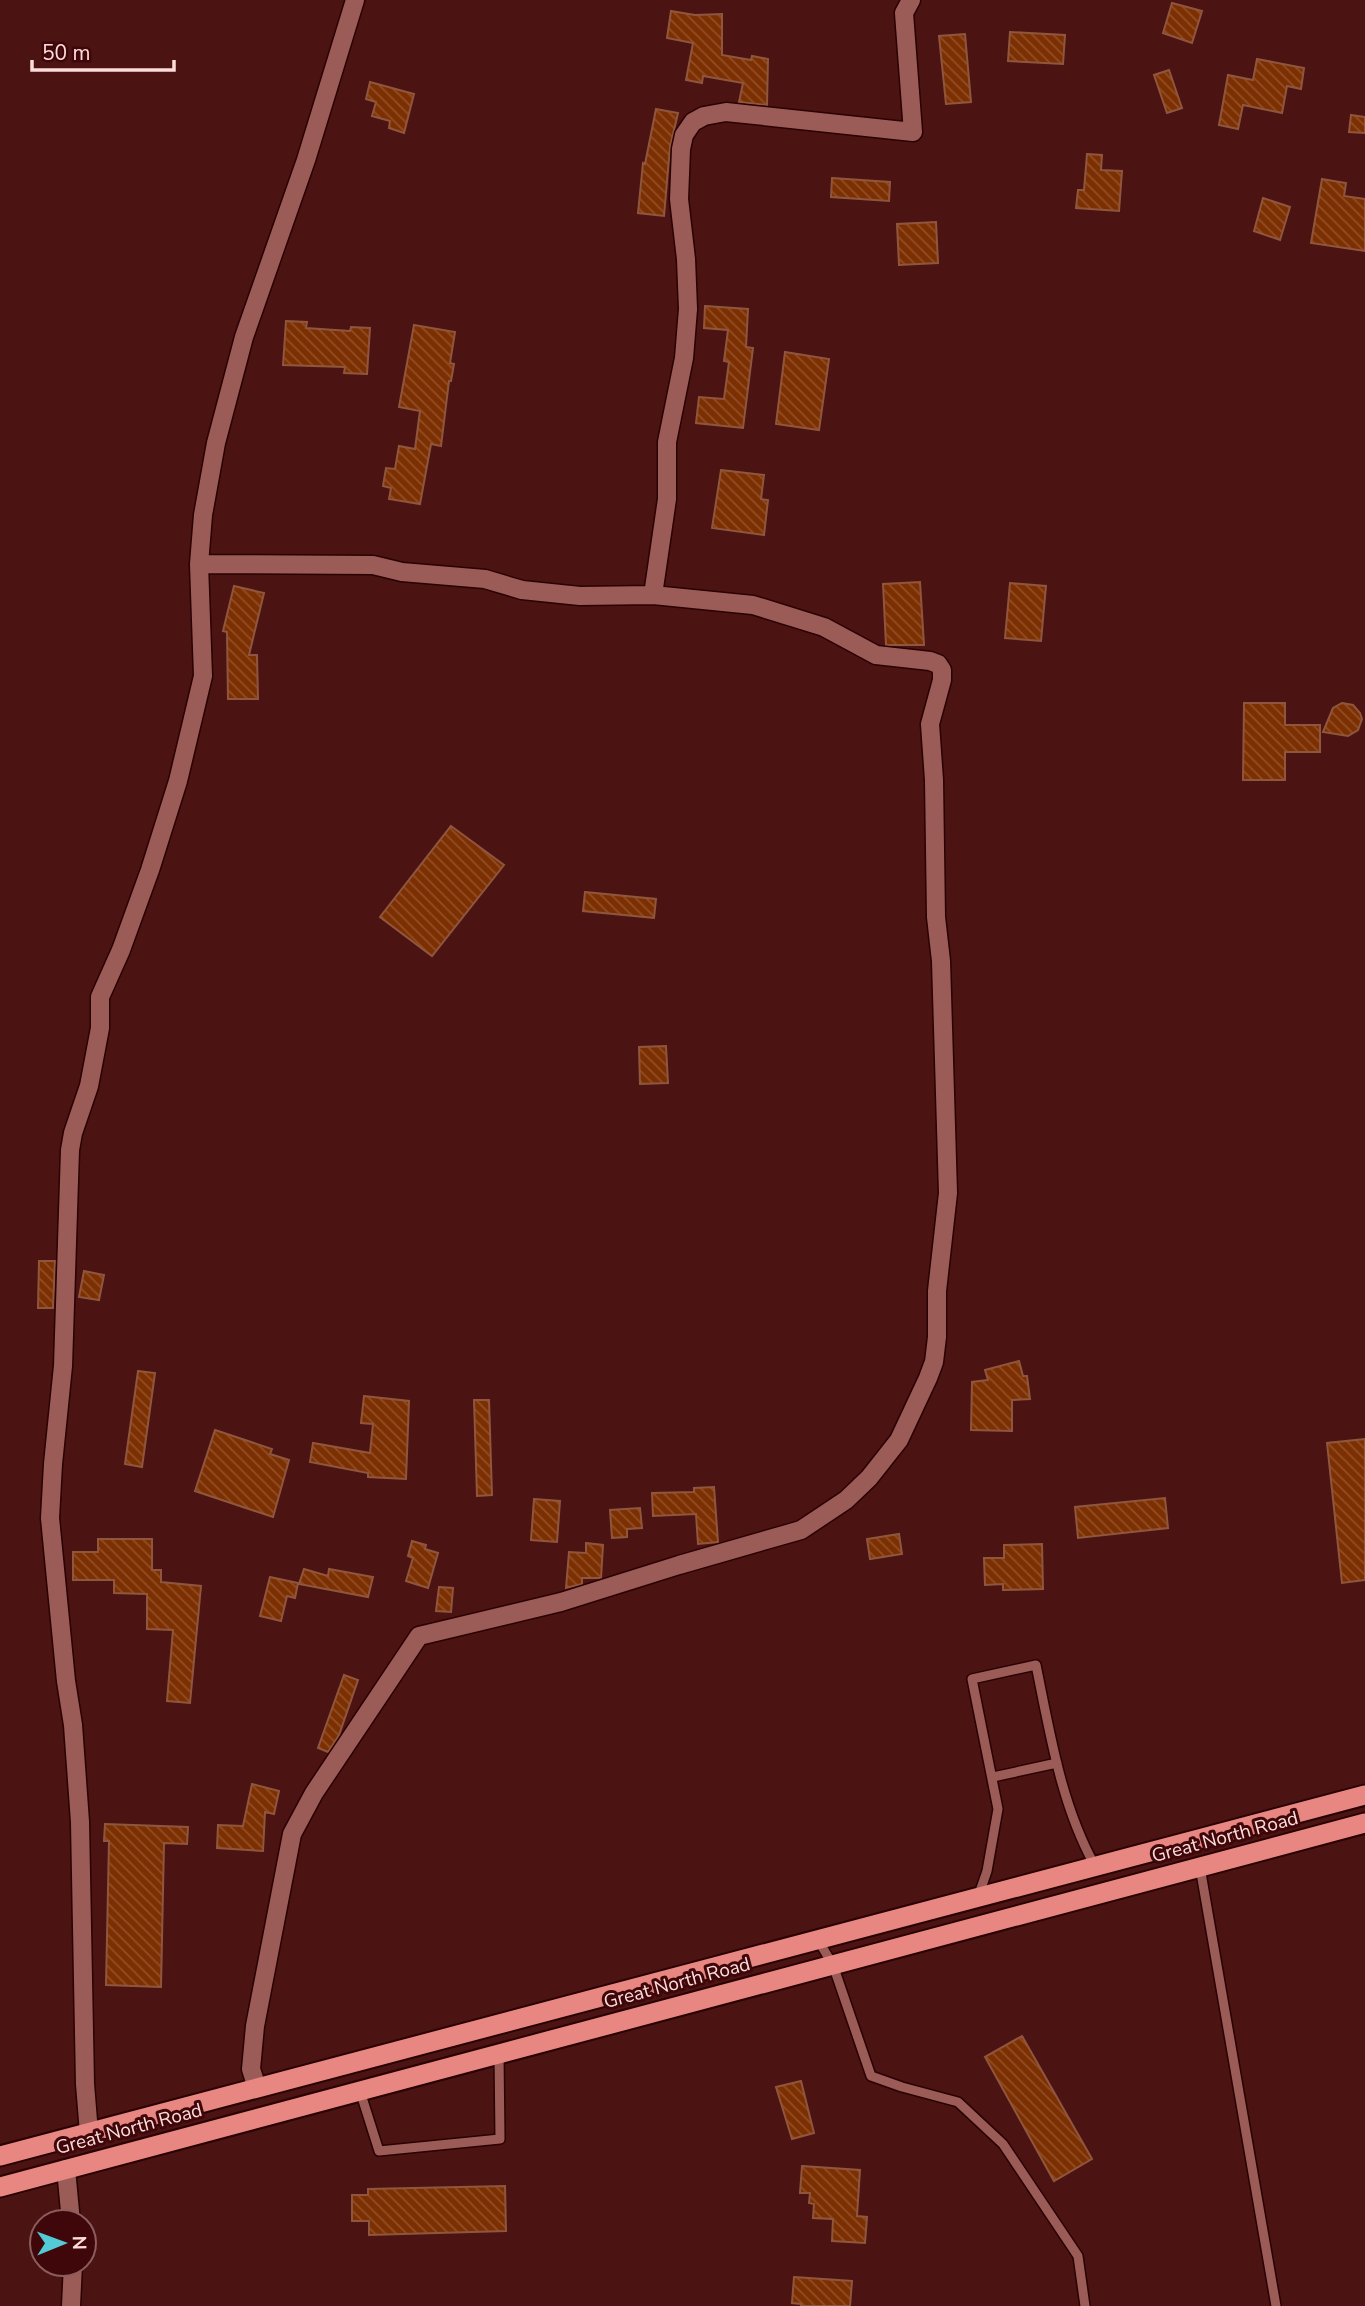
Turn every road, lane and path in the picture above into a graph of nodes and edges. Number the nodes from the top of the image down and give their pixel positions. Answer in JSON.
{"nodes":[{"id":1,"x":355,"y":0,"type":"edge"},
{"id":2,"x":911,"y":0,"type":"edge"},
{"id":3,"x":199,"y":564,"type":"junction"},
{"id":4,"x":653,"y":595,"type":"junction"},
{"id":5,"x":1057,"y":1763,"type":"junction"},
{"id":6,"x":993,"y":1777,"type":"junction"},
{"id":7,"x":1365,"y":1795,"type":"edge"},
{"id":8,"x":1365,"y":1823,"type":"edge"},
{"id":9,"x":1095,"y":1866,"type":"junction"},
{"id":10,"x":1200,"y":1867,"type":"junction"},
{"id":11,"x":978,"y":1897,"type":"junction"},
{"id":12,"x":818,"y":1940,"type":"junction"},
{"id":13,"x":833,"y":1965,"type":"junction"},
{"id":14,"x":499,"y":2054,"type":"junction"},
{"id":15,"x":257,"y":2088,"type":"junction"},
{"id":16,"x":360,"y":2091,"type":"junction"},
{"id":17,"x":89,"y":2133,"type":"junction"},
{"id":18,"x":0,"y":2156,"type":"edge"},
{"id":19,"x":66,"y":2169,"type":"junction"},
{"id":20,"x":0,"y":2187,"type":"edge"},
{"id":21,"x":70,"y":2208,"type":"edge"},
{"id":22,"x":72,"y":2278,"type":"edge"},
{"id":23,"x":71,"y":2306,"type":"edge"},
{"id":24,"x":1085,"y":2306,"type":"edge"},
{"id":25,"x":1276,"y":2306,"type":"edge"}],
"edges":[{"from":1,"to":3,"type":"street"},
{"from":2,"to":4,"type":"street"},
{"from":3,"to":4,"type":"street"},
{"from":3,"to":17,"type":"street"},
{"from":4,"to":15,"type":"street"},
{"from":5,"to":6,"type":"lane"},
{"from":5,"to":6,"type":"lane"},
{"from":5,"to":9,"type":"lane"},
{"from":6,"to":11,"type":"lane"},
{"from":7,"to":9,"type":"highway","name":"Great North Road"},
{"from":8,"to":10,"type":"highway","name":"Great North Road"},
{"from":9,"to":11,"type":"highway","name":"Great North Road"},
{"from":10,"to":13,"type":"highway","name":"Great North Road"},
{"from":10,"to":25,"type":"lane"},
{"from":11,"to":12,"type":"highway","name":"Great North Road"},
{"from":12,"to":13,"type":"lane"},
{"from":12,"to":15,"type":"highway","name":"Great North Road"},
{"from":13,"to":14,"type":"highway","name":"Great North Road"},
{"from":13,"to":24,"type":"lane"},
{"from":14,"to":16,"type":"highway","name":"Great North Road"},
{"from":14,"to":16,"type":"lane"},
{"from":15,"to":17,"type":"highway","name":"Great North Road"},
{"from":16,"to":19,"type":"highway","name":"Great North Road"},
{"from":17,"to":18,"type":"highway","name":"Great North Road"},
{"from":19,"to":20,"type":"highway","name":"Great North Road"},
{"from":19,"to":21,"type":"street"},
{"from":22,"to":23,"type":"street"}]}
